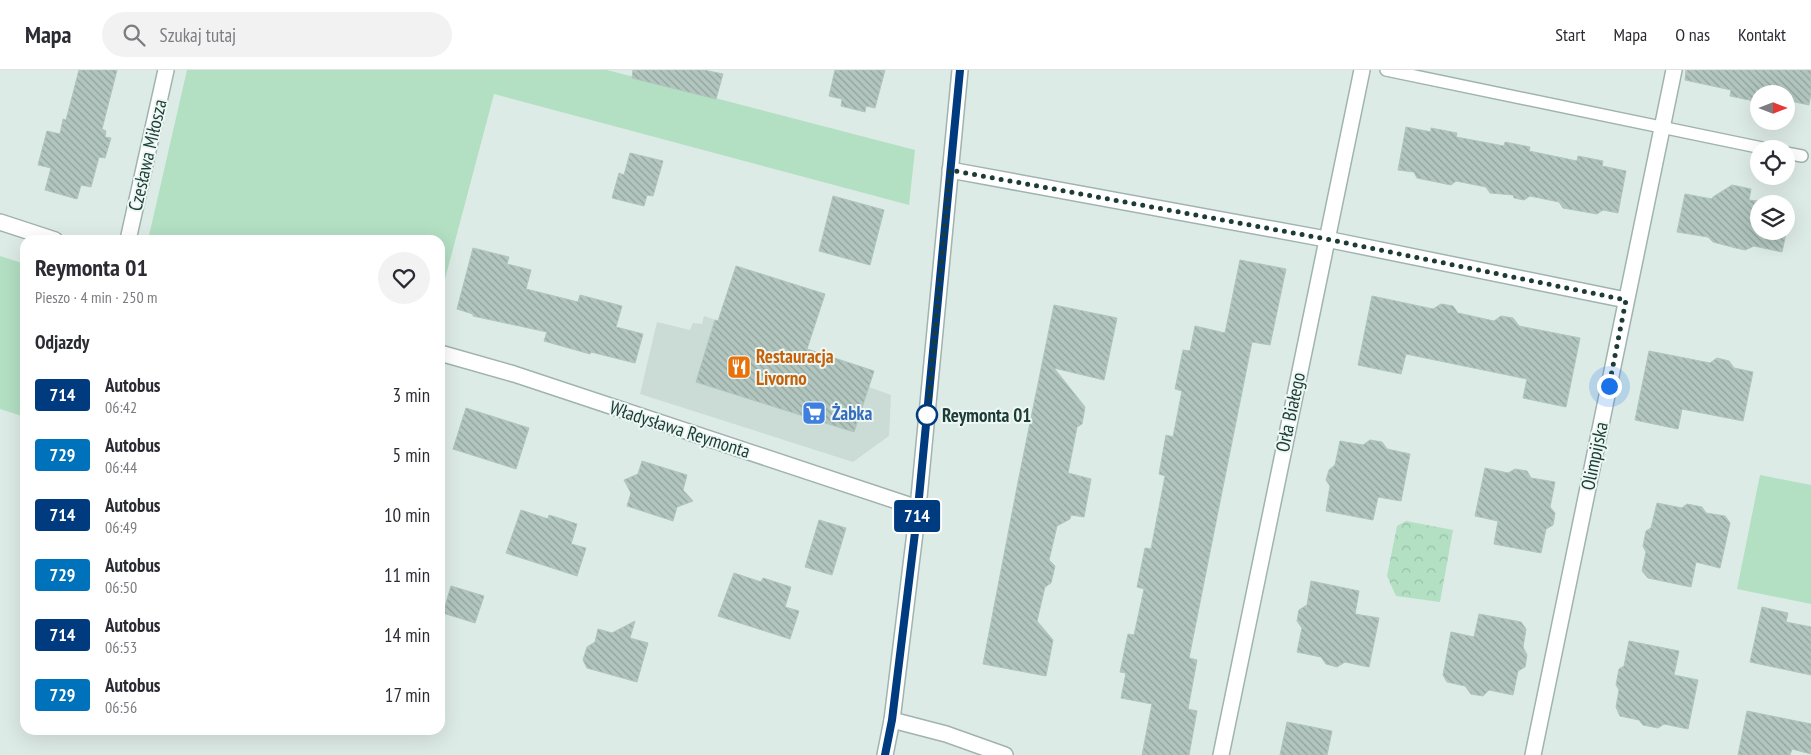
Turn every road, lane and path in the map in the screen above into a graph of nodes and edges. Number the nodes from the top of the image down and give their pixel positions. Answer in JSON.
{"nodes":[{"id":1,"x":166,"y":70,"type":"edge"},
{"id":2,"x":960,"y":70,"type":"edge"},
{"id":3,"x":1362,"y":70,"type":"edge"},
{"id":4,"x":1386,"y":70,"type":"edge"},
{"id":5,"x":1674,"y":70,"type":"edge"},
{"id":6,"x":1663,"y":128,"type":"junction"},
{"id":7,"x":1750,"y":146,"type":"edge"},
{"id":8,"x":1795,"y":155,"type":"edge"},
{"id":9,"x":1802,"y":156,"type":"dead end"},
{"id":10,"x":950,"y":170,"type":"junction"},
{"id":11,"x":0,"y":222,"type":"edge"},
{"id":12,"x":40,"y":235,"type":"edge"},
{"id":13,"x":129,"y":235,"type":"edge"},
{"id":14,"x":1326,"y":239,"type":"junction"},
{"id":15,"x":1626,"y":300,"type":"junction"},
{"id":16,"x":445,"y":354,"type":"edge"},
{"id":17,"x":918,"y":508,"type":"junction"},
{"id":18,"x":892,"y":720,"type":"junction"},
{"id":19,"x":885,"y":755,"type":"edge"},
{"id":20,"x":1005,"y":755,"type":"edge"},
{"id":21,"x":1221,"y":755,"type":"edge"},
{"id":22,"x":1533,"y":755,"type":"edge"}],
"edges":[{"from":1,"to":13,"type":"street","name":"Czesława Miłosza"},
{"from":2,"to":10,"type":"street"},
{"from":3,"to":14,"type":"street","name":"Orła Białego"},
{"from":4,"to":6,"type":"lane"},
{"from":5,"to":6,"type":"street","name":"Olimpijska"},
{"from":6,"to":7,"type":"lane"},
{"from":6,"to":15,"type":"street","name":"Olimpijska"},
{"from":8,"to":9,"type":"lane"},
{"from":10,"to":14,"type":"street"},
{"from":10,"to":17,"type":"street"},
{"from":11,"to":12,"type":"street"},
{"from":14,"to":15,"type":"street"},
{"from":14,"to":21,"type":"street","name":"Orła Białego"},
{"from":15,"to":22,"type":"street","name":"Olimpijska"},
{"from":16,"to":17,"type":"street","name":"Władysława Reymonta"},
{"from":17,"to":18,"type":"street"},
{"from":18,"to":19,"type":"street"},
{"from":18,"to":20,"type":"street"}]}
